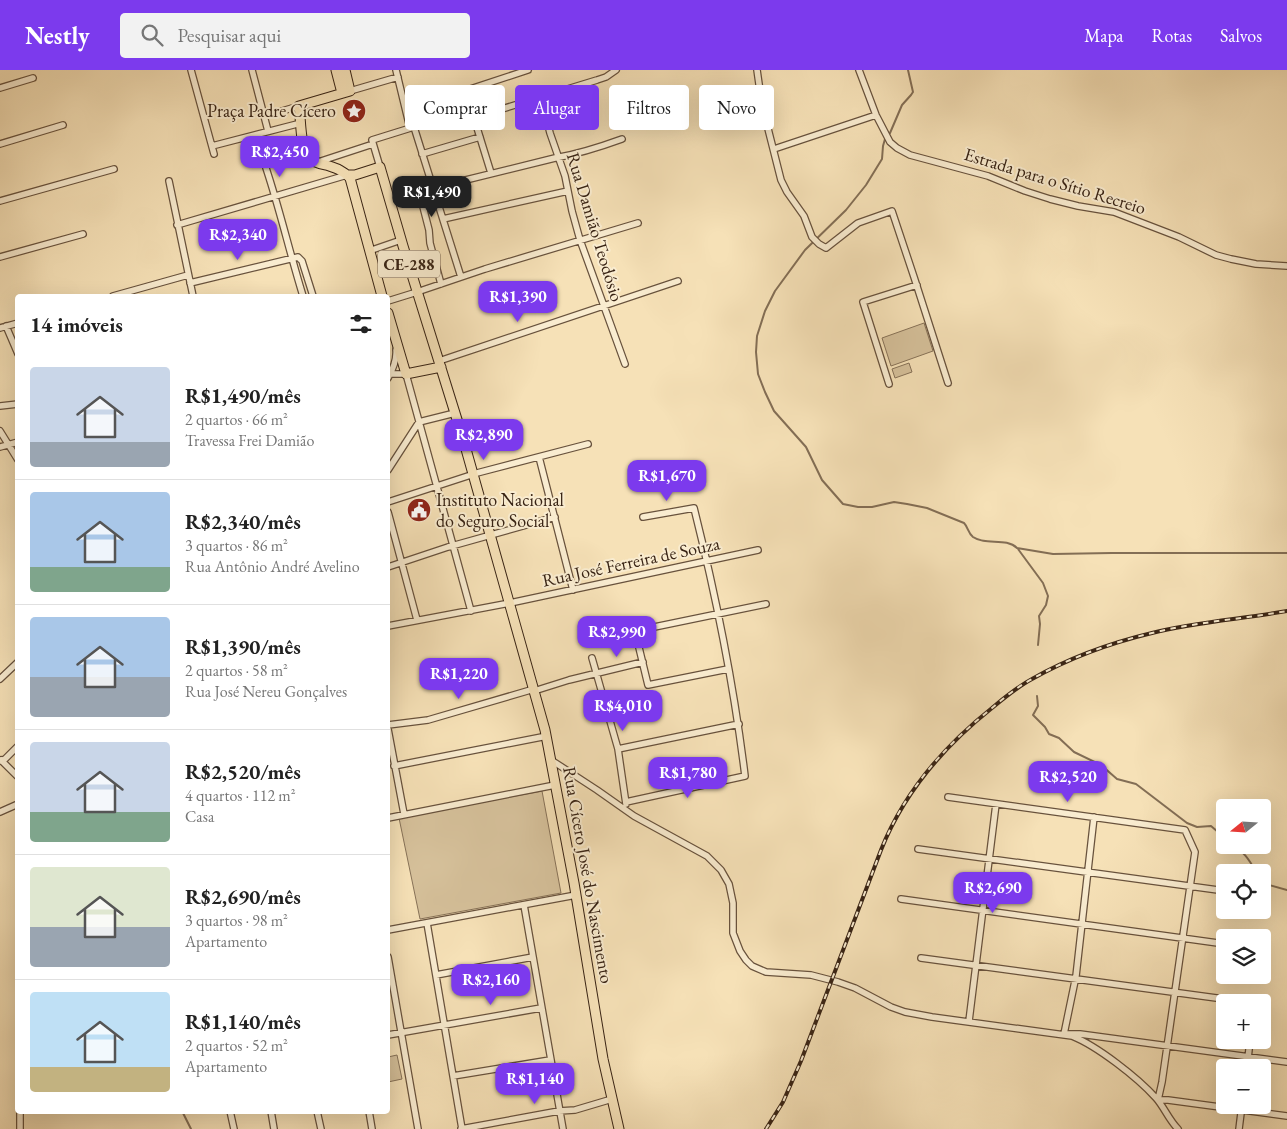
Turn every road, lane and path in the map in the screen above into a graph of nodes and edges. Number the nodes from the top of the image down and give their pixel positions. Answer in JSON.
{"nodes":[{"id":1,"x":191,"y":70,"type":"edge"},
{"id":2,"x":252,"y":70,"type":"edge"},
{"id":3,"x":336,"y":70,"type":"edge"},
{"id":4,"x":345,"y":70,"type":"edge"},
{"id":5,"x":396,"y":70,"type":"edge"},
{"id":6,"x":504,"y":70,"type":"edge"},
{"id":7,"x":528,"y":70,"type":"edge"},
{"id":8,"x":616,"y":70,"type":"edge"},
{"id":9,"x":757,"y":70,"type":"edge"},
{"id":10,"x":859,"y":70,"type":"edge"},
{"id":11,"x":398,"y":77,"type":"junction"},
{"id":12,"x":506,"y":77,"type":"junction"},
{"id":13,"x":33,"y":78,"type":"dead end"},
{"id":14,"x":582,"y":85,"type":"edge"},
{"id":15,"x":0,"y":88,"type":"edge"},
{"id":16,"x":346,"y":92,"type":"junction"},
{"id":17,"x":404,"y":104,"type":"junction"},
{"id":18,"x":300,"y":106,"type":"junction"},
{"id":19,"x":405,"y":107,"type":"edge"},
{"id":20,"x":876,"y":115,"type":"junction"},
{"id":21,"x":264,"y":116,"type":"junction"},
{"id":22,"x":301,"y":123,"type":"junction"},
{"id":23,"x":64,"y":125,"type":"dead end"},
{"id":24,"x":405,"y":130,"type":"edge"},
{"id":25,"x":413,"y":130,"type":"edge"},
{"id":26,"x":478,"y":130,"type":"edge"},
{"id":27,"x":548,"y":130,"type":"edge"},
{"id":28,"x":268,"y":131,"type":"junction"},
{"id":29,"x":480,"y":137,"type":"junction"},
{"id":30,"x":622,"y":140,"type":"dead end"},
{"id":31,"x":372,"y":142,"type":"junction"},
{"id":32,"x":0,"y":144,"type":"edge"},
{"id":33,"x":212,"y":146,"type":"junction"},
{"id":34,"x":774,"y":150,"type":"junction"},
{"id":35,"x":214,"y":154,"type":"dead end"},
{"id":36,"x":422,"y":154,"type":"junction"},
{"id":37,"x":558,"y":157,"type":"junction"},
{"id":38,"x":316,"y":162,"type":"junction"},
{"id":39,"x":380,"y":167,"type":"junction"},
{"id":40,"x":266,"y":168,"type":"dead end"},
{"id":41,"x":114,"y":169,"type":"dead end"},
{"id":42,"x":491,"y":173,"type":"junction"},
{"id":43,"x":347,"y":174,"type":"junction"},
{"id":44,"x":169,"y":181,"type":"dead end"},
{"id":45,"x":433,"y":189,"type":"junction"},
{"id":46,"x":568,"y":191,"type":"junction"},
{"id":47,"x":275,"y":195,"type":"junction"},
{"id":48,"x":0,"y":201,"type":"edge"},
{"id":49,"x":443,"y":219,"type":"junction"},
{"id":50,"x":638,"y":223,"type":"dead end"},
{"id":51,"x":177,"y":225,"type":"junction"},
{"id":52,"x":83,"y":234,"type":"dead end"},
{"id":53,"x":401,"y":240,"type":"junction"},
{"id":54,"x":580,"y":240,"type":"junction"},
{"id":55,"x":369,"y":250,"type":"junction"},
{"id":56,"x":0,"y":257,"type":"edge"},
{"id":57,"x":291,"y":258,"type":"junction"},
{"id":58,"x":1287,"y":266,"type":"edge"},
{"id":59,"x":188,"y":276,"type":"junction"},
{"id":60,"x":461,"y":277,"type":"junction"},
{"id":61,"x":678,"y":281,"type":"dead end"},
{"id":62,"x":190,"y":283,"type":"junction"},
{"id":63,"x":442,"y":284,"type":"junction"},
{"id":64,"x":917,"y":285,"type":"junction"},
{"id":65,"x":418,"y":292,"type":"junction"},
{"id":66,"x":120,"y":294,"type":"edge"},
{"id":67,"x":193,"y":294,"type":"edge"},
{"id":68,"x":302,"y":294,"type":"edge"},
{"id":69,"x":312,"y":294,"type":"edge"},
{"id":70,"x":381,"y":294,"type":"edge"},
{"id":71,"x":390,"y":300,"type":"edge"},
{"id":72,"x":603,"y":306,"type":"junction"},
{"id":73,"x":390,"y":319,"type":"edge"},
{"id":74,"x":3,"y":327,"type":"edge"},
{"id":75,"x":393,"y":329,"type":"junction"},
{"id":76,"x":15,"y":349,"type":"edge"},
{"id":77,"x":440,"y":364,"type":"junction"},
{"id":78,"x":625,"y":364,"type":"dead end"},
{"id":79,"x":390,"y":369,"type":"edge"},
{"id":80,"x":390,"y":371,"type":"edge"},
{"id":81,"x":406,"y":374,"type":"junction"},
{"id":82,"x":948,"y":383,"type":"dead end"},
{"id":83,"x":890,"y":384,"type":"dead end"},
{"id":84,"x":15,"y":404,"type":"edge"},
{"id":85,"x":0,"y":406,"type":"edge"},
{"id":86,"x":455,"y":413,"type":"junction"},
{"id":87,"x":419,"y":422,"type":"junction"},
{"id":88,"x":0,"y":431,"type":"edge"},
{"id":89,"x":15,"y":443,"type":"edge"},
{"id":90,"x":588,"y":444,"type":"dead end"},
{"id":91,"x":8,"y":445,"type":"junction"},
{"id":92,"x":0,"y":447,"type":"edge"},
{"id":93,"x":15,"y":456,"type":"edge"},
{"id":94,"x":539,"y":456,"type":"junction"},
{"id":95,"x":390,"y":467,"type":"edge"},
{"id":96,"x":473,"y":474,"type":"junction"},
{"id":97,"x":436,"y":486,"type":"junction"},
{"id":98,"x":390,"y":501,"type":"edge"},
{"id":99,"x":643,"y":516,"type":"dead end"},
{"id":100,"x":555,"y":517,"type":"junction"},
{"id":101,"x":390,"y":520,"type":"edge"},
{"id":102,"x":491,"y":535,"type":"junction"},
{"id":103,"x":453,"y":546,"type":"junction"},
{"id":104,"x":758,"y":550,"type":"dead end"},
{"id":105,"x":707,"y":560,"type":"junction"},
{"id":106,"x":401,"y":562,"type":"junction"},
{"id":107,"x":390,"y":566,"type":"edge"},
{"id":108,"x":574,"y":590,"type":"junction"},
{"id":109,"x":510,"y":603,"type":"junction"},
{"id":110,"x":766,"y":604,"type":"dead end"},
{"id":111,"x":471,"y":611,"type":"junction"},
{"id":112,"x":719,"y":614,"type":"junction"},
{"id":113,"x":417,"y":620,"type":"junction"},
{"id":114,"x":390,"y":626,"type":"edge"},
{"id":115,"x":592,"y":658,"type":"dead end"},
{"id":116,"x":643,"y":662,"type":"junction"},
{"id":117,"x":15,"y":665,"type":"edge"},
{"id":118,"x":728,"y":669,"type":"junction"},
{"id":119,"x":596,"y":674,"type":"junction"},
{"id":120,"x":0,"y":679,"type":"edge"},
{"id":121,"x":534,"y":690,"type":"junction"},
{"id":122,"x":738,"y":724,"type":"junction"},
{"id":123,"x":390,"y":725,"type":"edge"},
{"id":124,"x":547,"y":736,"type":"junction"},
{"id":125,"x":390,"y":741,"type":"edge"},
{"id":126,"x":15,"y":749,"type":"edge"},
{"id":127,"x":618,"y":749,"type":"junction"},
{"id":128,"x":2,"y":760,"type":"edge"},
{"id":129,"x":551,"y":760,"type":"junction"},
{"id":130,"x":394,"y":766,"type":"junction"},
{"id":131,"x":15,"y":774,"type":"edge"},
{"id":132,"x":555,"y":785,"type":"junction"},
{"id":133,"x":948,"y":797,"type":"dead end"},
{"id":134,"x":626,"y":802,"type":"junction"},
{"id":135,"x":996,"y":804,"type":"junction"},
{"id":136,"x":15,"y":805,"type":"edge"},
{"id":137,"x":627,"y":811,"type":"junction"},
{"id":138,"x":0,"y":812,"type":"edge"},
{"id":139,"x":404,"y":814,"type":"junction"},
{"id":140,"x":1094,"y":817,"type":"junction"},
{"id":141,"x":390,"y":818,"type":"edge"},
{"id":142,"x":918,"y":849,"type":"dead end"},
{"id":143,"x":990,"y":858,"type":"junction"},
{"id":144,"x":1088,"y":872,"type":"junction"},
{"id":145,"x":1190,"y":886,"type":"junction"},
{"id":146,"x":1216,"y":890,"type":"edge"},
{"id":147,"x":576,"y":895,"type":"junction"},
{"id":148,"x":901,"y":900,"type":"dead end"},
{"id":149,"x":524,"y":905,"type":"junction"},
{"id":150,"x":983,"y":911,"type":"junction"},
{"id":151,"x":427,"y":923,"type":"junction"},
{"id":152,"x":1082,"y":924,"type":"junction"},
{"id":153,"x":390,"y":930,"type":"edge"},
{"id":154,"x":1182,"y":938,"type":"junction"},
{"id":155,"x":1216,"y":943,"type":"edge"},
{"id":156,"x":533,"y":958,"type":"junction"},
{"id":157,"x":921,"y":958,"type":"dead end"},
{"id":158,"x":976,"y":965,"type":"junction"},
{"id":159,"x":390,"y":970,"type":"edge"},
{"id":160,"x":436,"y":975,"type":"junction"},
{"id":161,"x":1075,"y":979,"type":"junction"},
{"id":162,"x":1175,"y":993,"type":"junction"},
{"id":163,"x":1216,"y":998,"type":"edge"},
{"id":164,"x":541,"y":1008,"type":"junction"},
{"id":165,"x":969,"y":1021,"type":"junction"},
{"id":166,"x":444,"y":1025,"type":"junction"},
{"id":167,"x":400,"y":1032,"type":"junction"},
{"id":168,"x":1064,"y":1034,"type":"junction"},
{"id":169,"x":390,"y":1035,"type":"edge"},
{"id":170,"x":1167,"y":1046,"type":"junction"},
{"id":171,"x":1249,"y":1049,"type":"edge"},
{"id":172,"x":1248,"y":1057,"type":"junction"},
{"id":173,"x":550,"y":1060,"type":"junction"},
{"id":174,"x":1287,"y":1062,"type":"edge"},
{"id":175,"x":453,"y":1076,"type":"junction"},
{"id":176,"x":612,"y":1099,"type":"junction"},
{"id":177,"x":1158,"y":1100,"type":"junction"},
{"id":178,"x":1216,"y":1105,"type":"edge"},
{"id":179,"x":559,"y":1111,"type":"junction"},
{"id":180,"x":1271,"y":1113,"type":"edge"},
{"id":181,"x":20,"y":1114,"type":"edge"},
{"id":182,"x":231,"y":1114,"type":"edge"},
{"id":183,"x":272,"y":1114,"type":"edge"},
{"id":184,"x":318,"y":1114,"type":"edge"},
{"id":185,"x":370,"y":1114,"type":"edge"},
{"id":186,"x":1241,"y":1114,"type":"edge"},
{"id":187,"x":1287,"y":1116,"type":"edge"},
{"id":188,"x":20,"y":1129,"type":"edge"},
{"id":189,"x":234,"y":1129,"type":"edge"},
{"id":190,"x":274,"y":1129,"type":"edge"},
{"id":191,"x":321,"y":1129,"type":"edge"},
{"id":192,"x":372,"y":1129,"type":"edge"},
{"id":193,"x":418,"y":1129,"type":"edge"},
{"id":194,"x":462,"y":1129,"type":"edge"},
{"id":195,"x":563,"y":1129,"type":"edge"},
{"id":196,"x":619,"y":1129,"type":"edge"},
{"id":197,"x":1178,"y":1129,"type":"edge"},
{"id":198,"x":1239,"y":1129,"type":"edge"}],
"edges":[{"from":1,"to":33,"type":"street"},
{"from":2,"to":21,"type":"street"},
{"from":3,"to":16,"type":"main road"},
{"from":4,"to":16,"type":"main road"},
{"from":5,"to":11,"type":"street"},
{"from":6,"to":12,"type":"street"},
{"from":7,"to":12,"type":"street"},
{"from":8,"to":14,"type":"street"},
{"from":9,"to":34,"type":"street"},
{"from":10,"to":20,"type":"street","name":"Estrada para o Sítio Recreio"},
{"from":11,"to":16,"type":"street"},
{"from":11,"to":17,"type":"street"},
{"from":12,"to":17,"type":"street"},
{"from":13,"to":15,"type":"street"},
{"from":16,"to":18,"type":"main road"},
{"from":17,"to":19,"type":"street"},
{"from":18,"to":21,"type":"street"},
{"from":18,"to":22,"type":"main road"},
{"from":20,"to":34,"type":"street"},
{"from":20,"to":58,"type":"street","name":"Estrada para o Sítio Recreio"},
{"from":21,"to":28,"type":"street"},
{"from":22,"to":28,"type":"street"},
{"from":22,"to":38,"type":"main road"},
{"from":23,"to":32,"type":"street"},
{"from":24,"to":31,"type":"street"},
{"from":25,"to":36,"type":"street"},
{"from":26,"to":29,"type":"street"},
{"from":27,"to":37,"type":"street","name":"Rua Damião Teodósio"},
{"from":28,"to":33,"type":"street"},
{"from":29,"to":36,"type":"street"},
{"from":29,"to":42,"type":"street"},
{"from":30,"to":37,"type":"street"},
{"from":31,"to":38,"type":"street"},
{"from":31,"to":39,"type":"street","name":"Rua Cícero José do Nascimento"},
{"from":33,"to":35,"type":"street"},
{"from":34,"to":64,"type":"street"},
{"from":36,"to":45,"type":"street"},
{"from":37,"to":42,"type":"street"},
{"from":37,"to":46,"type":"street","name":"Rua Damião Teodósio"},
{"from":38,"to":43,"type":"main road"},
{"from":39,"to":43,"type":"main road"},
{"from":39,"to":53,"type":"main road","name":"Rua Cícero José do Nascimento","number":"CE-288"},
{"from":40,"to":47,"type":"street"},
{"from":41,"to":48,"type":"street"},
{"from":42,"to":45,"type":"street"},
{"from":43,"to":47,"type":"street"},
{"from":43,"to":55,"type":"main road","number":"CE-288"},
{"from":44,"to":51,"type":"street"},
{"from":45,"to":49,"type":"street"},
{"from":45,"to":63,"type":"street"},
{"from":46,"to":49,"type":"street"},
{"from":46,"to":54,"type":"street","name":"Rua Damião Teodósio"},
{"from":47,"to":51,"type":"street"},
{"from":47,"to":57,"type":"street"},
{"from":49,"to":60,"type":"street"},
{"from":50,"to":54,"type":"street"},
{"from":51,"to":59,"type":"street"},
{"from":52,"to":56,"type":"street"},
{"from":53,"to":55,"type":"street"},
{"from":53,"to":65,"type":"main road","name":"Rua Cícero José do Nascimento","number":"CE-288"},
{"from":54,"to":60,"type":"street"},
{"from":54,"to":72,"type":"street","name":"Rua Damião Teodósio"},
{"from":55,"to":70,"type":"main road","number":"CE-288"},
{"from":57,"to":62,"type":"street"},
{"from":57,"to":68,"type":"street"},
{"from":57,"to":69,"type":"street"},
{"from":59,"to":62,"type":"street"},
{"from":59,"to":66,"type":"street"},
{"from":60,"to":63,"type":"street"},
{"from":61,"to":72,"type":"street"},
{"from":62,"to":67,"type":"street"},
{"from":63,"to":65,"type":"street"},
{"from":64,"to":82,"type":"street"},
{"from":64,"to":83,"type":"street"},
{"from":65,"to":71,"type":"street"},
{"from":65,"to":77,"type":"main road","name":"Rua Cícero José do Nascimento","number":"CE-288"},
{"from":72,"to":77,"type":"street"},
{"from":72,"to":78,"type":"street","name":"Rua Damião Teodósio"},
{"from":73,"to":75,"type":"main road"},
{"from":74,"to":76,"type":"street"},
{"from":75,"to":79,"type":"street"},
{"from":75,"to":81,"type":"main road"},
{"from":77,"to":81,"type":"main road"},
{"from":77,"to":86,"type":"main road","name":"Rua Cícero José do Nascimento","number":"CE-288"},
{"from":80,"to":81,"type":"street"},
{"from":81,"to":87,"type":"street"},
{"from":84,"to":85,"type":"street"},
{"from":86,"to":87,"type":"street"},
{"from":86,"to":96,"type":"main road","name":"Rua Cícero José do Nascimento","number":"CE-288"},
{"from":87,"to":95,"type":"street"},
{"from":87,"to":97,"type":"street"},
{"from":88,"to":91,"type":"street"},
{"from":89,"to":91,"type":"street"},
{"from":90,"to":94,"type":"street"},
{"from":91,"to":92,"type":"street"},
{"from":91,"to":93,"type":"street"},
{"from":94,"to":96,"type":"street"},
{"from":94,"to":100,"type":"street"},
{"from":96,"to":97,"type":"street"},
{"from":96,"to":102,"type":"main road","name":"Rua Cícero José do Nascimento","number":"CE-288"},
{"from":97,"to":98,"type":"street"},
{"from":97,"to":103,"type":"street"},
{"from":99,"to":105,"type":"street"},
{"from":100,"to":102,"type":"street"},
{"from":100,"to":108,"type":"street"},
{"from":101,"to":106,"type":"street"},
{"from":102,"to":103,"type":"street"},
{"from":102,"to":109,"type":"main road","name":"Rua Cícero José do Nascimento","number":"CE-288"},
{"from":103,"to":106,"type":"street"},
{"from":103,"to":111,"type":"street"},
{"from":104,"to":105,"type":"street","name":"Rua José Ferreira de Souza"},
{"from":105,"to":108,"type":"street","name":"Rua José Ferreira de Souza"},
{"from":105,"to":112,"type":"street"},
{"from":106,"to":107,"type":"street"},
{"from":106,"to":113,"type":"street"},
{"from":108,"to":109,"type":"street","name":"Rua José Ferreira de Souza"},
{"from":109,"to":111,"type":"street","name":"Rua José Ferreira de Souza"},
{"from":109,"to":121,"type":"main road","name":"Rua Cícero José do Nascimento","number":"CE-288"},
{"from":110,"to":112,"type":"street"},
{"from":111,"to":113,"type":"street","name":"Rua José Ferreira de Souza"},
{"from":112,"to":116,"type":"street"},
{"from":112,"to":118,"type":"street"},
{"from":113,"to":114,"type":"street","name":"Rua José Ferreira de Souza"},
{"from":115,"to":119,"type":"street"},
{"from":116,"to":118,"type":"street"},
{"from":116,"to":119,"type":"street"},
{"from":117,"to":120,"type":"street"},
{"from":118,"to":122,"type":"street"},
{"from":119,"to":121,"type":"street"},
{"from":119,"to":127,"type":"street"},
{"from":121,"to":123,"type":"street"},
{"from":121,"to":124,"type":"main road","name":"Rua Cícero José do Nascimento","number":"CE-288"},
{"from":122,"to":127,"type":"street"},
{"from":122,"to":134,"type":"street"},
{"from":124,"to":129,"type":"main road","name":"Rua Cícero José do Nascimento","number":"CE-288"},
{"from":124,"to":130,"type":"street"},
{"from":125,"to":130,"type":"street"},
{"from":126,"to":128,"type":"street"},
{"from":127,"to":134,"type":"street"},
{"from":128,"to":131,"type":"street"},
{"from":129,"to":132,"type":"main road","name":"Rua Cícero José do Nascimento","number":"CE-288"},
{"from":129,"to":137,"type":"street"},
{"from":130,"to":139,"type":"street"},
{"from":132,"to":139,"type":"street"},
{"from":132,"to":147,"type":"main road","name":"Rua Cícero José do Nascimento","number":"CE-288"},
{"from":133,"to":135,"type":"street"},
{"from":134,"to":137,"type":"street"},
{"from":135,"to":140,"type":"street"},
{"from":135,"to":143,"type":"street"},
{"from":136,"to":138,"type":"street"},
{"from":137,"to":165,"type":"street"},
{"from":139,"to":141,"type":"street"},
{"from":140,"to":144,"type":"street"},
{"from":140,"to":145,"type":"street"},
{"from":142,"to":143,"type":"street"},
{"from":143,"to":144,"type":"street"},
{"from":143,"to":150,"type":"street"},
{"from":144,"to":145,"type":"street"},
{"from":144,"to":152,"type":"street"},
{"from":145,"to":146,"type":"street"},
{"from":145,"to":154,"type":"street"},
{"from":147,"to":149,"type":"street"},
{"from":147,"to":176,"type":"main road","name":"Rua Cícero José do Nascimento","number":"CE-288"},
{"from":148,"to":150,"type":"street"},
{"from":149,"to":151,"type":"street"},
{"from":149,"to":156,"type":"street"},
{"from":150,"to":152,"type":"street"},
{"from":150,"to":158,"type":"street"},
{"from":151,"to":153,"type":"street"},
{"from":151,"to":160,"type":"street"},
{"from":152,"to":154,"type":"street"},
{"from":152,"to":161,"type":"street"},
{"from":154,"to":155,"type":"street"},
{"from":154,"to":162,"type":"street"},
{"from":156,"to":160,"type":"street"},
{"from":156,"to":164,"type":"street"},
{"from":157,"to":158,"type":"street"},
{"from":158,"to":161,"type":"street"},
{"from":158,"to":165,"type":"street"},
{"from":159,"to":167,"type":"street"},
{"from":160,"to":166,"type":"street"},
{"from":161,"to":162,"type":"street"},
{"from":161,"to":168,"type":"street"},
{"from":162,"to":163,"type":"street"},
{"from":162,"to":170,"type":"street"},
{"from":164,"to":166,"type":"street"},
{"from":164,"to":173,"type":"street"},
{"from":165,"to":168,"type":"street"},
{"from":166,"to":167,"type":"street"},
{"from":166,"to":175,"type":"street"},
{"from":167,"to":169,"type":"street"},
{"from":167,"to":193,"type":"street"},
{"from":168,"to":170,"type":"street"},
{"from":168,"to":177,"type":"street"},
{"from":170,"to":172,"type":"street"},
{"from":170,"to":177,"type":"street"},
{"from":171,"to":172,"type":"street"},
{"from":172,"to":174,"type":"street"},
{"from":173,"to":175,"type":"street"},
{"from":173,"to":179,"type":"street"},
{"from":175,"to":194,"type":"street"},
{"from":176,"to":179,"type":"street"},
{"from":176,"to":196,"type":"main road","name":"Rua Cícero José do Nascimento","number":"CE-288"},
{"from":177,"to":178,"type":"street"},
{"from":177,"to":197,"type":"street"},
{"from":179,"to":194,"type":"street"},
{"from":179,"to":195,"type":"street"},
{"from":180,"to":187,"type":"street"},
{"from":181,"to":188,"type":"street"},
{"from":182,"to":189,"type":"street"},
{"from":183,"to":190,"type":"street"},
{"from":184,"to":191,"type":"street"},
{"from":185,"to":192,"type":"street"},
{"from":186,"to":198,"type":"street"}]}
